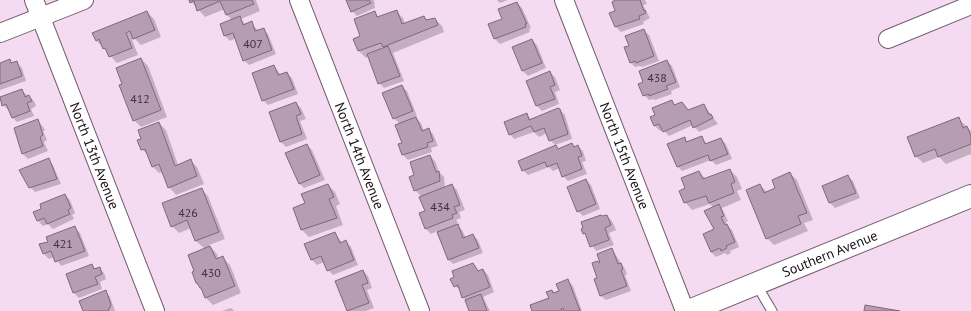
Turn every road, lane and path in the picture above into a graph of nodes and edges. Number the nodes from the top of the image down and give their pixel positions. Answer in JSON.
{"nodes":[{"id":1,"x":34,"y":0,"type":"edge"},
{"id":2,"x":84,"y":0,"type":"edge"},
{"id":3,"x":299,"y":0,"type":"edge"},
{"id":4,"x":564,"y":0,"type":"edge"},
{"id":5,"x":971,"y":5,"type":"edge"},
{"id":6,"x":41,"y":17,"type":"junction"},
{"id":7,"x":0,"y":33,"type":"edge"},
{"id":8,"x":888,"y":39,"type":"dead end"},
{"id":9,"x":971,"y":196,"type":"edge"},
{"id":10,"x":756,"y":284,"type":"junction"},
{"id":11,"x":155,"y":311,"type":"edge"},
{"id":12,"x":420,"y":311,"type":"edge"},
{"id":13,"x":685,"y":311,"type":"edge"},
{"id":14,"x":689,"y":311,"type":"edge"},
{"id":15,"x":772,"y":311,"type":"edge"}],
"edges":[{"from":1,"to":6,"type":"street","name":"North 13th Avenue"},
{"from":2,"to":6,"type":"street"},
{"from":3,"to":12,"type":"street","name":"North 14th Avenue"},
{"from":4,"to":13,"type":"street","name":"North 15th Avenue"},
{"from":5,"to":8,"type":"street"},
{"from":6,"to":7,"type":"street"},
{"from":6,"to":11,"type":"street","name":"North 13th Avenue"},
{"from":9,"to":10,"type":"street","name":"Southern Avenue"},
{"from":10,"to":14,"type":"street","name":"Southern Avenue"},
{"from":10,"to":15,"type":"lane"}]}
